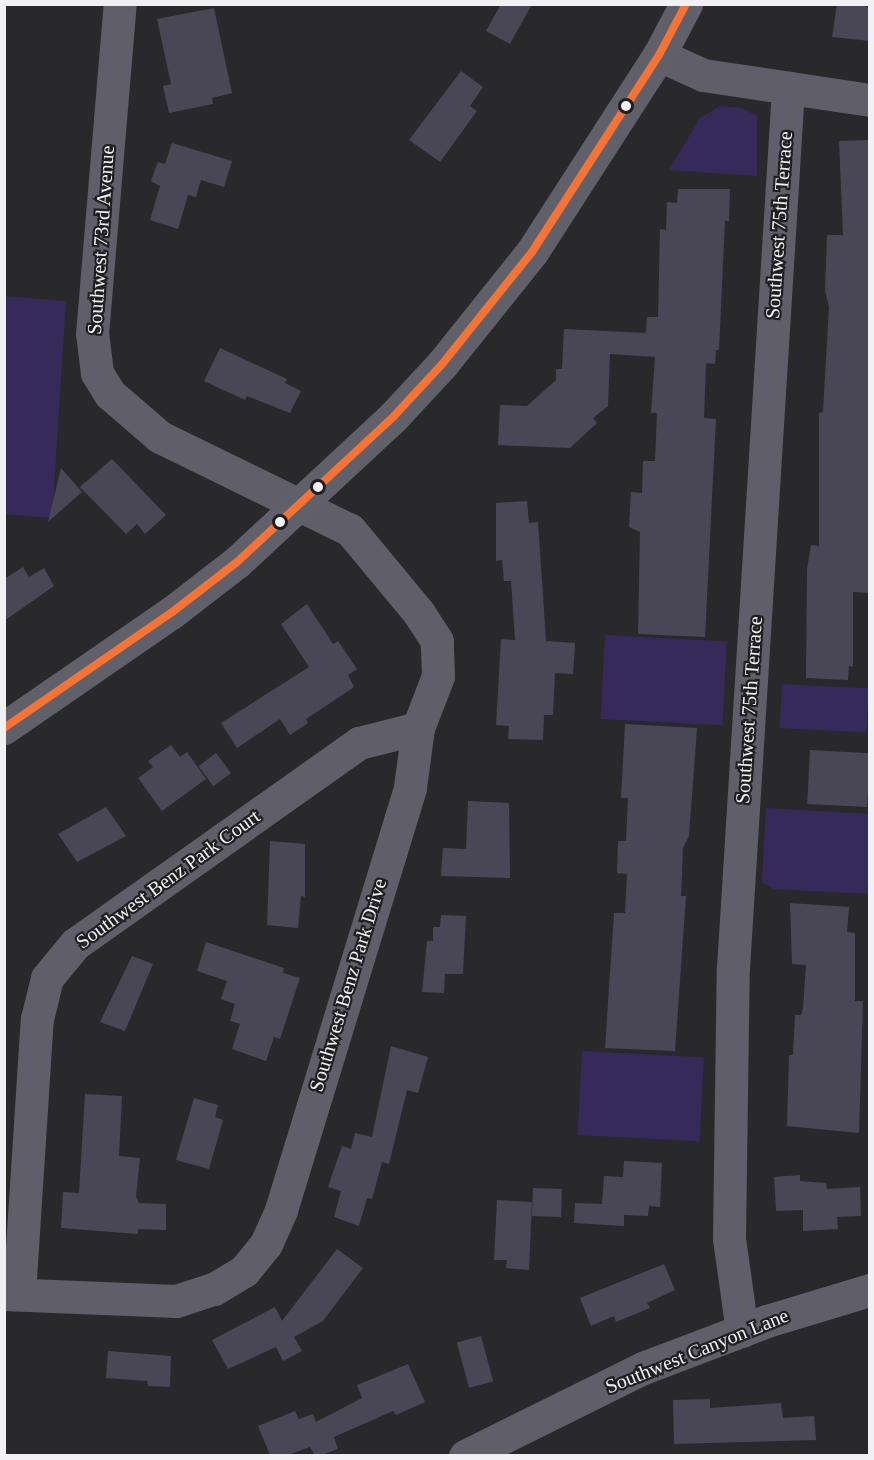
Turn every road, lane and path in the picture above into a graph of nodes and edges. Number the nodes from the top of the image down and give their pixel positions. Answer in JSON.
{"nodes":[{"id":1,"x":120,"y":4,"type":"edge"},
{"id":2,"x":687,"y":4,"type":"edge"},
{"id":3,"x":659,"y":55,"type":"junction"},
{"id":4,"x":788,"y":88,"type":"junction"},
{"id":5,"x":870,"y":100,"type":"edge"},
{"id":6,"x":299,"y":508,"type":"junction"},
{"id":7,"x":4,"y":728,"type":"edge"},
{"id":8,"x":418,"y":728,"type":"junction"},
{"id":9,"x":870,"y":1290,"type":"edge"},
{"id":10,"x":12,"y":1294,"type":"edge"},
{"id":11,"x":742,"y":1331,"type":"junction"},
{"id":12,"x":465,"y":1455,"type":"edge"}],
"edges":[{"from":1,"to":6,"type":"street","name":"Southwest 73rd Avenue"},
{"from":2,"to":3,"type":"main road"},
{"from":3,"to":4,"type":"street"},
{"from":3,"to":6,"type":"main road"},
{"from":4,"to":5,"type":"street"},
{"from":4,"to":11,"type":"street","name":"Southwest 75th Terrace"},
{"from":6,"to":7,"type":"main road"},
{"from":6,"to":8,"type":"street","name":"Southwest Benz Park Drive"},
{"from":8,"to":10,"type":"street","name":"Southwest Benz Park Court"},
{"from":8,"to":10,"type":"street","name":"Southwest Benz Park Drive"},
{"from":9,"to":11,"type":"street","name":"Southwest Canyon Lane"},
{"from":11,"to":12,"type":"street","name":"Southwest Canyon Lane"}]}
